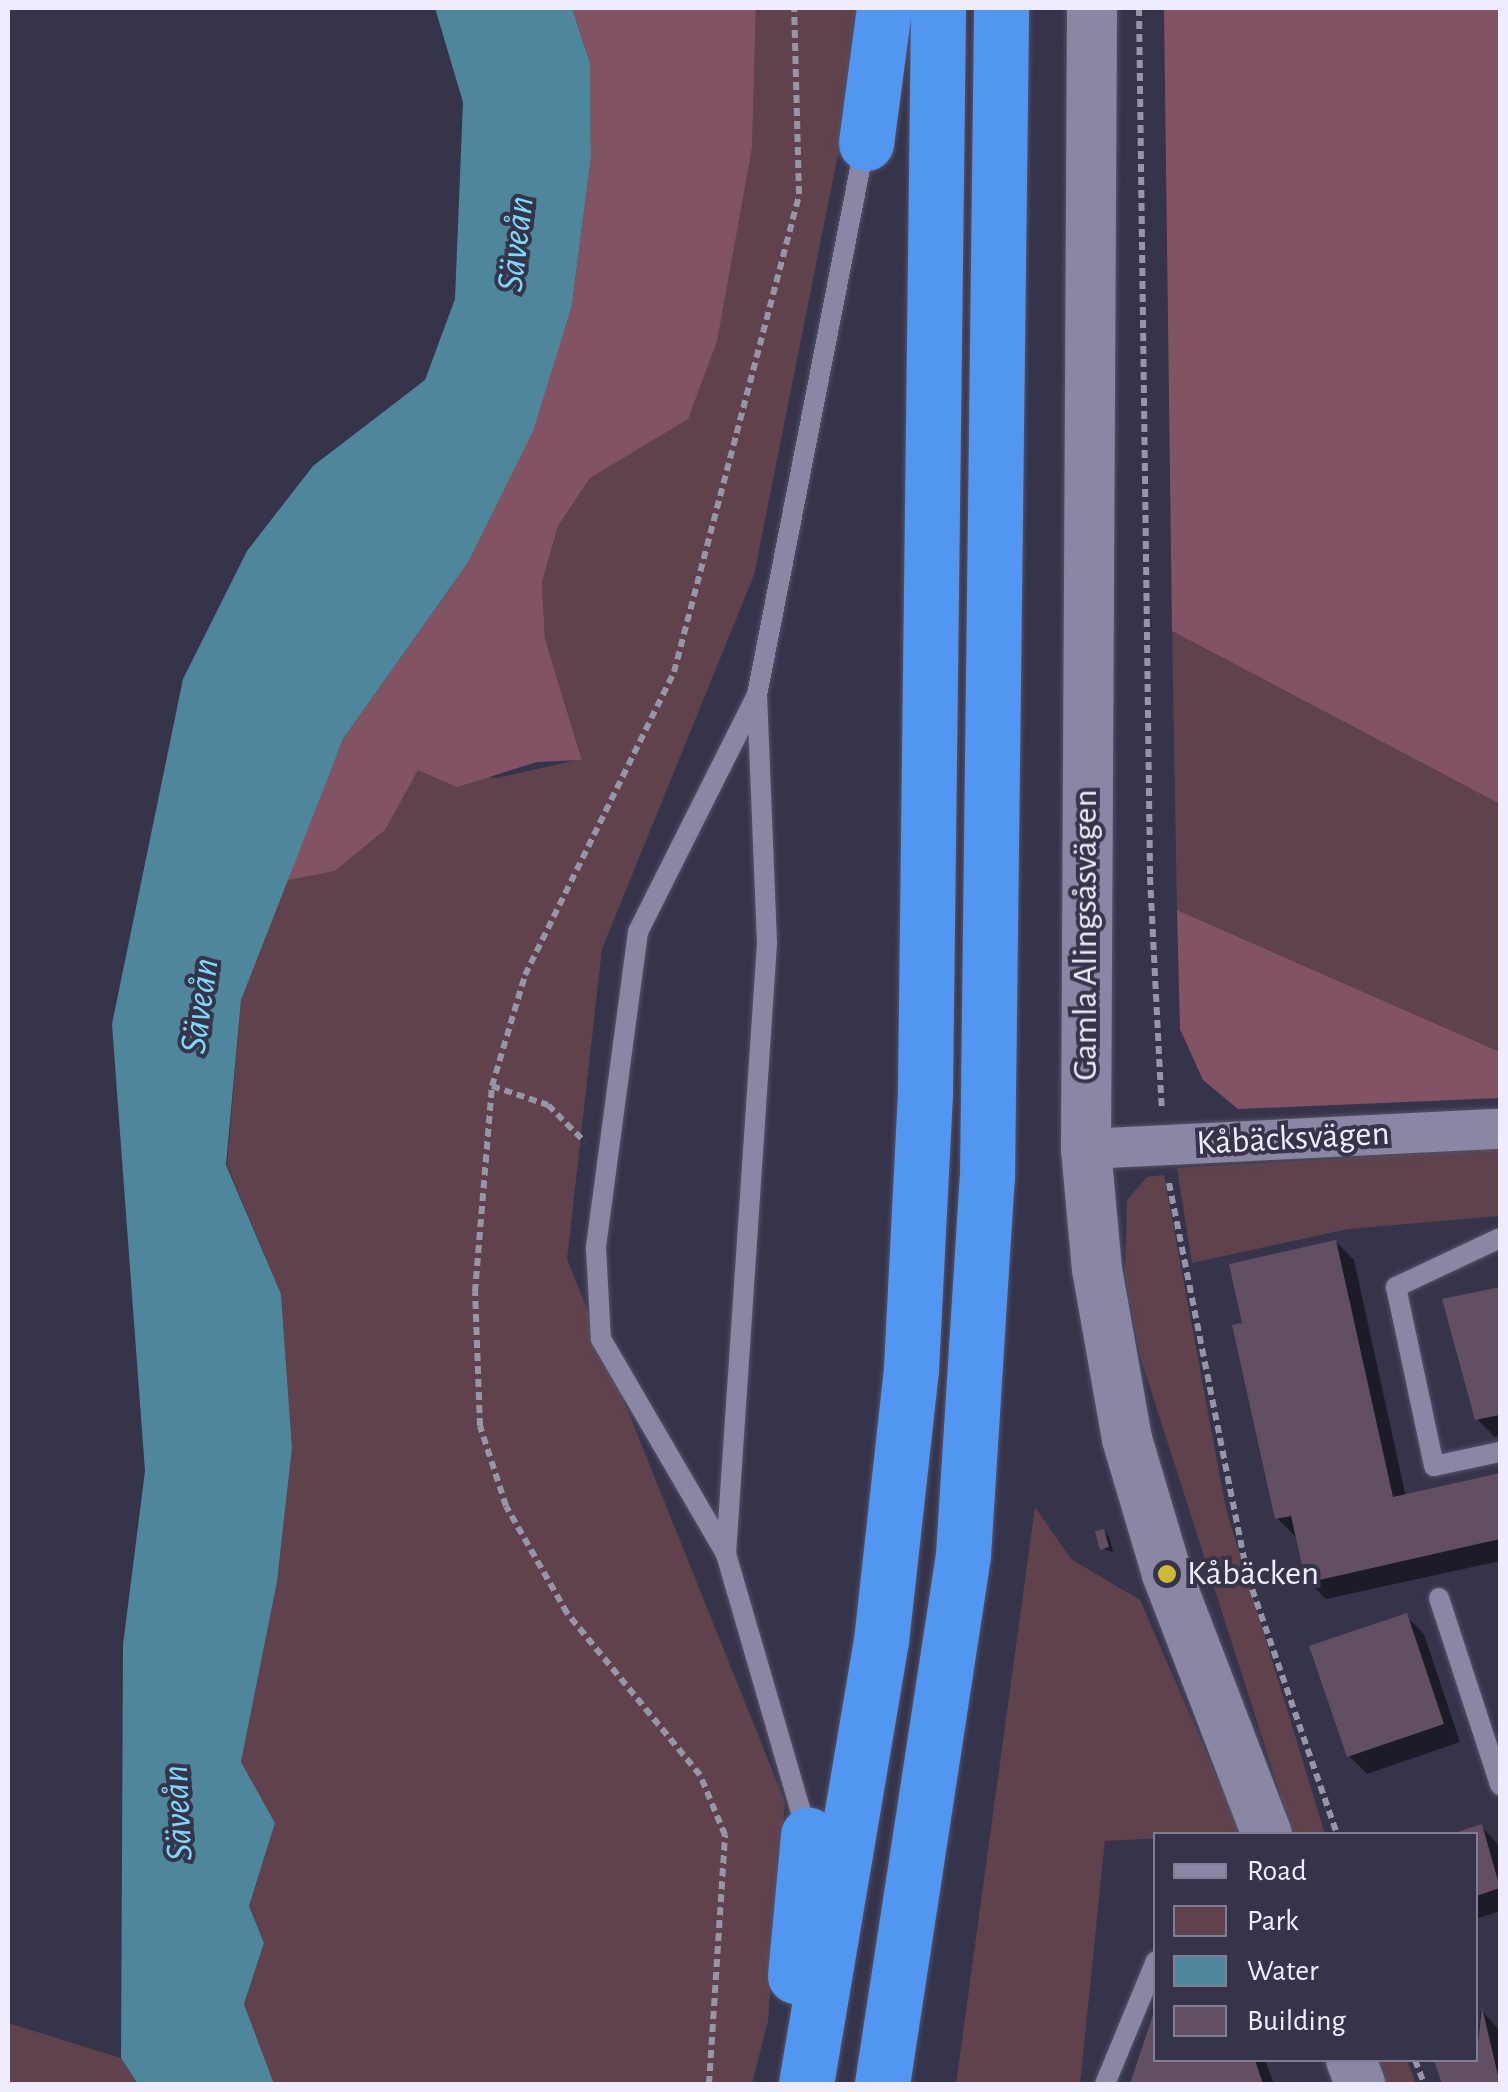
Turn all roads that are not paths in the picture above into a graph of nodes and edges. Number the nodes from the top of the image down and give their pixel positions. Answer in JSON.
{"nodes":[{"id":1,"x":884,"y":8,"type":"edge"},
{"id":2,"x":938,"y":8,"type":"edge"},
{"id":3,"x":1001,"y":8,"type":"edge"},
{"id":4,"x":1092,"y":8,"type":"edge"},
{"id":5,"x":866,"y":143,"type":"joint"},
{"id":6,"x":757,"y":695,"type":"junction"},
{"id":7,"x":1500,"y":1129,"type":"edge"},
{"id":8,"x":1086,"y":1149,"type":"junction"},
{"id":9,"x":1500,"y":1238,"type":"edge"},
{"id":10,"x":1500,"y":1452,"type":"edge"},
{"id":11,"x":726,"y":1554,"type":"junction"},
{"id":12,"x":1439,"y":1598,"type":"dead end"},
{"id":13,"x":1500,"y":1785,"type":"edge"},
{"id":14,"x":1267,"y":1832,"type":"edge"},
{"id":15,"x":808,"y":1835,"type":"joint"},
{"id":16,"x":1153,"y":1967,"type":"edge"},
{"id":17,"x":779,"y":2084,"type":"edge"},
{"id":18,"x":806,"y":2084,"type":"edge"},
{"id":19,"x":882,"y":2084,"type":"edge"},
{"id":20,"x":1105,"y":2084,"type":"edge"}],
"edges":[{"from":1,"to":5,"type":"highway"},
{"from":2,"to":18,"type":"highway"},
{"from":3,"to":19,"type":"highway"},
{"from":4,"to":8,"type":"street","name":"Gamla Alingsåsvägen"},
{"from":5,"to":6,"type":"lane"},
{"from":6,"to":11,"type":"lane"},
{"from":6,"to":11,"type":"lane"},
{"from":7,"to":8,"type":"street","name":"Kåbäcksvägen"},
{"from":8,"to":14,"type":"street","name":"Gamla Alingsåsvägen"},
{"from":9,"to":10,"type":"lane"},
{"from":11,"to":15,"type":"lane"},
{"from":12,"to":13,"type":"lane"},
{"from":15,"to":17,"type":"highway"},
{"from":16,"to":20,"type":"lane"}]}
